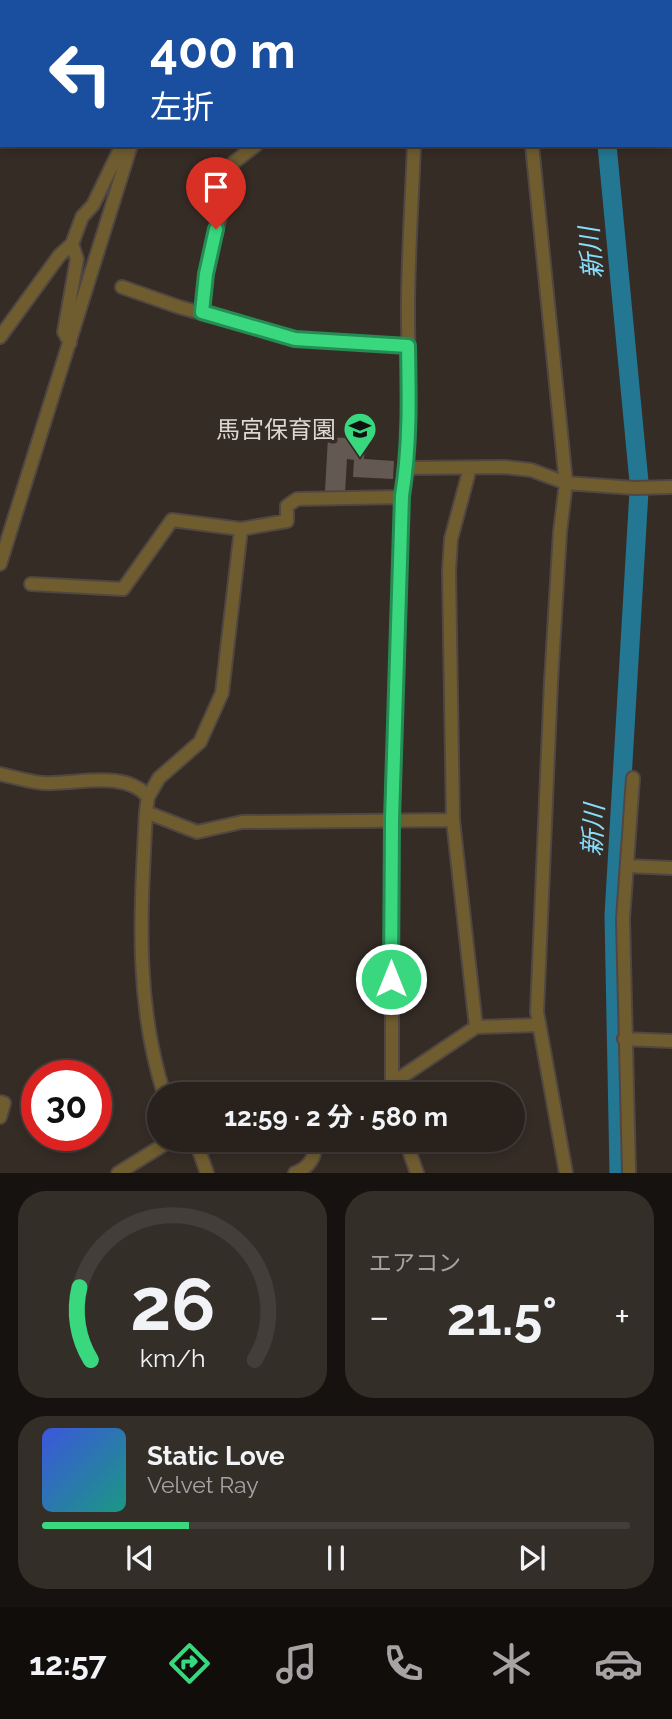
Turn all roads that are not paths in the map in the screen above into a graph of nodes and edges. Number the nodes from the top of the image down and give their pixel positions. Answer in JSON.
{"nodes":[{"id":1,"x":121,"y":147,"type":"edge"},
{"id":2,"x":130,"y":147,"type":"edge"},
{"id":3,"x":253,"y":147,"type":"edge"},
{"id":4,"x":414,"y":147,"type":"edge"},
{"id":5,"x":532,"y":147,"type":"edge"},
{"id":6,"x":72,"y":244,"type":"junction"},
{"id":7,"x":122,"y":287,"type":"dead end"},
{"id":8,"x":202,"y":312,"type":"junction"},
{"id":9,"x":0,"y":337,"type":"edge"},
{"id":10,"x":70,"y":343,"type":"junction"},
{"id":11,"x":408,"y":346,"type":"junction"},
{"id":12,"x":407,"y":468,"type":"junction"},
{"id":13,"x":470,"y":468,"type":"junction"},
{"id":14,"x":566,"y":483,"type":"junction"},
{"id":15,"x":672,"y":487,"type":"edge"},
{"id":16,"x":402,"y":496,"type":"junction"},
{"id":17,"x":241,"y":529,"type":"junction"},
{"id":18,"x":0,"y":564,"type":"edge"},
{"id":19,"x":31,"y":584,"type":"dead end"},
{"id":20,"x":0,"y":774,"type":"edge"},
{"id":21,"x":633,"y":778,"type":"dead end"},
{"id":22,"x":148,"y":797,"type":"junction"},
{"id":23,"x":146,"y":812,"type":"junction"},
{"id":24,"x":392,"y":820,"type":"junction"},
{"id":25,"x":453,"y":820,"type":"junction"},
{"id":26,"x":627,"y":866,"type":"junction"},
{"id":27,"x":672,"y":868,"type":"edge"},
{"id":28,"x":537,"y":1025,"type":"junction"},
{"id":29,"x":475,"y":1027,"type":"junction"},
{"id":30,"x":624,"y":1039,"type":"junction"},
{"id":31,"x":672,"y":1041,"type":"edge"},
{"id":32,"x":161,"y":1082,"type":"edge"},
{"id":33,"x":389,"y":1082,"type":"edge"},
{"id":34,"x":401,"y":1082,"type":"edge"},
{"id":35,"x":0,"y":1102,"type":"edge"},
{"id":36,"x":0,"y":1116,"type":"edge"},
{"id":37,"x":152,"y":1152,"type":"edge"},
{"id":38,"x":199,"y":1152,"type":"edge"},
{"id":39,"x":314,"y":1152,"type":"edge"},
{"id":40,"x":410,"y":1152,"type":"edge"},
{"id":41,"x":118,"y":1173,"type":"edge"},
{"id":42,"x":206,"y":1173,"type":"edge"},
{"id":43,"x":295,"y":1173,"type":"edge"},
{"id":44,"x":417,"y":1173,"type":"edge"},
{"id":45,"x":566,"y":1173,"type":"edge"},
{"id":46,"x":629,"y":1173,"type":"edge"}],
"edges":[{"from":1,"to":6,"type":"street"},
{"from":2,"to":10,"type":"street"},
{"from":3,"to":8,"type":"street"},
{"from":4,"to":11,"type":"street"},
{"from":5,"to":14,"type":"street"},
{"from":6,"to":9,"type":"street"},
{"from":6,"to":10,"type":"street"},
{"from":7,"to":8,"type":"street"},
{"from":8,"to":11,"type":"street"},
{"from":10,"to":18,"type":"street"},
{"from":11,"to":12,"type":"street"},
{"from":12,"to":13,"type":"street"},
{"from":12,"to":16,"type":"street"},
{"from":13,"to":14,"type":"street"},
{"from":13,"to":25,"type":"street"},
{"from":14,"to":15,"type":"street"},
{"from":14,"to":28,"type":"street"},
{"from":16,"to":17,"type":"street"},
{"from":16,"to":24,"type":"street"},
{"from":17,"to":19,"type":"street"},
{"from":17,"to":22,"type":"street"},
{"from":20,"to":22,"type":"street"},
{"from":21,"to":26,"type":"street"},
{"from":22,"to":23,"type":"street"},
{"from":23,"to":24,"type":"street"},
{"from":23,"to":32,"type":"street"},
{"from":24,"to":25,"type":"street"},
{"from":24,"to":33,"type":"street"},
{"from":25,"to":29,"type":"street"},
{"from":26,"to":27,"type":"street"},
{"from":26,"to":30,"type":"street"},
{"from":28,"to":29,"type":"street"},
{"from":28,"to":45,"type":"street"},
{"from":29,"to":34,"type":"street"},
{"from":30,"to":31,"type":"street"},
{"from":30,"to":46,"type":"street"},
{"from":35,"to":36,"type":"street"},
{"from":37,"to":41,"type":"street"},
{"from":38,"to":42,"type":"street"},
{"from":39,"to":43,"type":"street"},
{"from":40,"to":44,"type":"street"}]}
